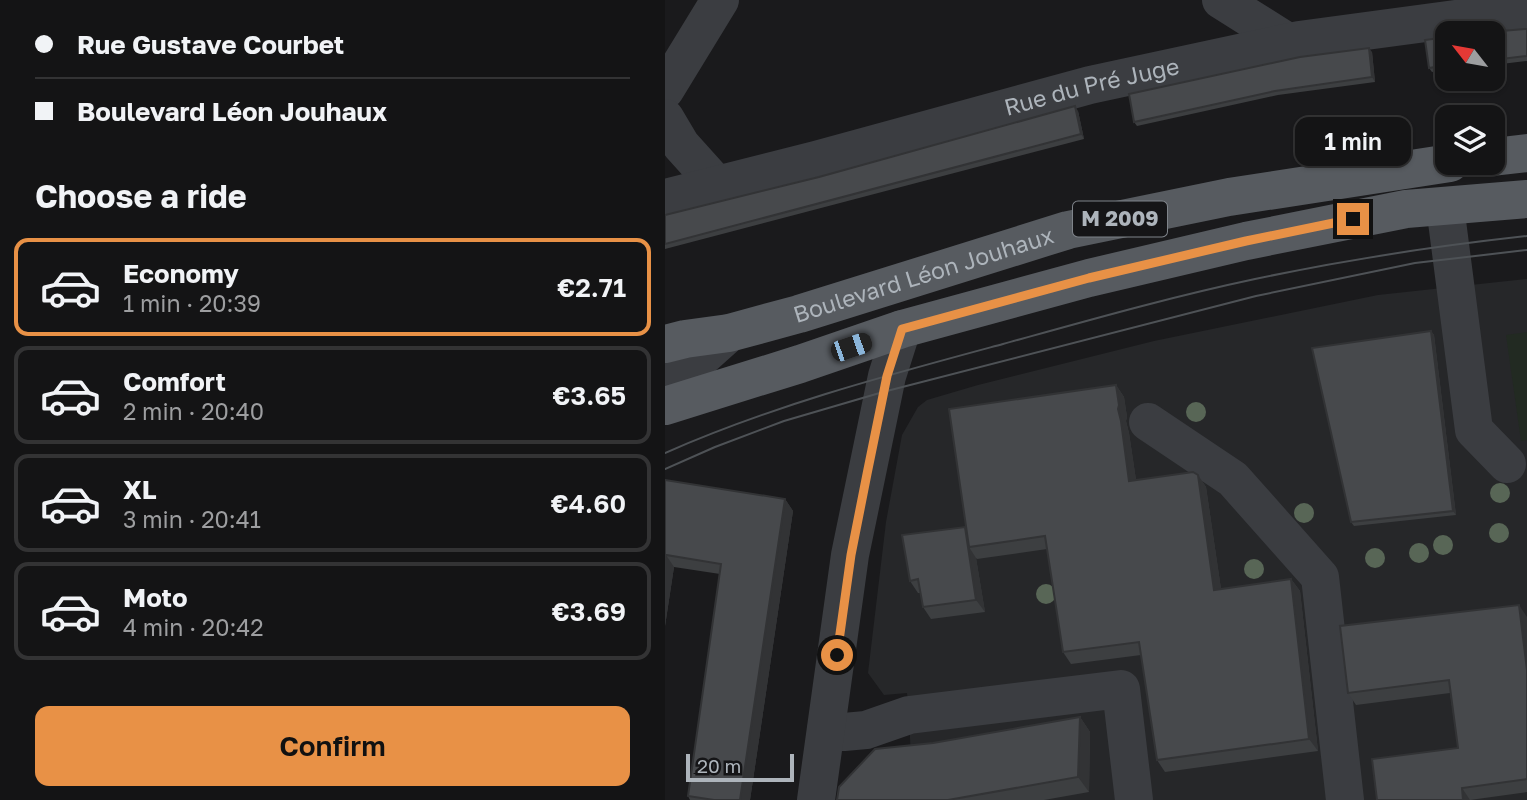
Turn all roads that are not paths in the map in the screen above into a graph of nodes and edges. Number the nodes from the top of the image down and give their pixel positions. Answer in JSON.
{"nodes":[{"id":1,"x":720,"y":0,"type":"edge"},
{"id":2,"x":1221,"y":0,"type":"edge"},
{"id":3,"x":1527,"y":12,"type":"edge"},
{"id":4,"x":1402,"y":14,"type":"edge"},
{"id":5,"x":1288,"y":42,"type":"junction"},
{"id":6,"x":665,"y":90,"type":"edge"},
{"id":7,"x":665,"y":118,"type":"edge"},
{"id":8,"x":1527,"y":153,"type":"edge"},
{"id":9,"x":1505,"y":156,"type":"edge"},
{"id":10,"x":1435,"y":165,"type":"edge"},
{"id":11,"x":717,"y":185,"type":"junction"},
{"id":12,"x":665,"y":198,"type":"edge"},
{"id":13,"x":1527,"y":199,"type":"edge"},
{"id":14,"x":1445,"y":206,"type":"junction"},
{"id":15,"x":902,"y":329,"type":"junction"},
{"id":16,"x":729,"y":333,"type":"junction"},
{"id":17,"x":665,"y":344,"type":"edge"},
{"id":18,"x":665,"y":371,"type":"edge"},
{"id":19,"x":665,"y":405,"type":"edge"},
{"id":20,"x":1148,"y":422,"type":"dead end"},
{"id":21,"x":1507,"y":464,"type":"dead end"},
{"id":22,"x":826,"y":730,"type":"junction"},
{"id":23,"x":816,"y":800,"type":"edge"},
{"id":24,"x":1134,"y":800,"type":"edge"},
{"id":25,"x":1345,"y":800,"type":"edge"}],
"edges":[{"from":1,"to":6,"type":"street"},
{"from":2,"to":5,"type":"street"},
{"from":3,"to":4,"type":"street","name":"Rue du Pré Juge"},
{"from":4,"to":5,"type":"street","name":"Rue du Pré Juge"},
{"from":5,"to":11,"type":"street","name":"Rue du Pré Juge"},
{"from":7,"to":11,"type":"street"},
{"from":8,"to":9,"type":"main road"},
{"from":10,"to":16,"type":"main road","name":"Boulevard Léon Jouhaux","number":"M 2009"},
{"from":11,"to":12,"type":"street","name":"Rue du Pré Juge"},
{"from":13,"to":14,"type":"main road","name":"Boulevard Léon Jouhaux","number":"M 2009"},
{"from":14,"to":15,"type":"main road","name":"Boulevard Léon Jouhaux","number":"M 2009"},
{"from":14,"to":21,"type":"street"},
{"from":15,"to":19,"type":"main road","name":"Boulevard Léon Jouhaux","number":"M 2009"},
{"from":15,"to":22,"type":"street"},
{"from":16,"to":17,"type":"main road","name":"Boulevard Léon Jouhaux","number":"M 2009"},
{"from":16,"to":18,"type":"street","name":"Boulevard Léon Jouhaux"},
{"from":20,"to":25,"type":"street"},
{"from":22,"to":23,"type":"street"},
{"from":22,"to":24,"type":"street"}]}
